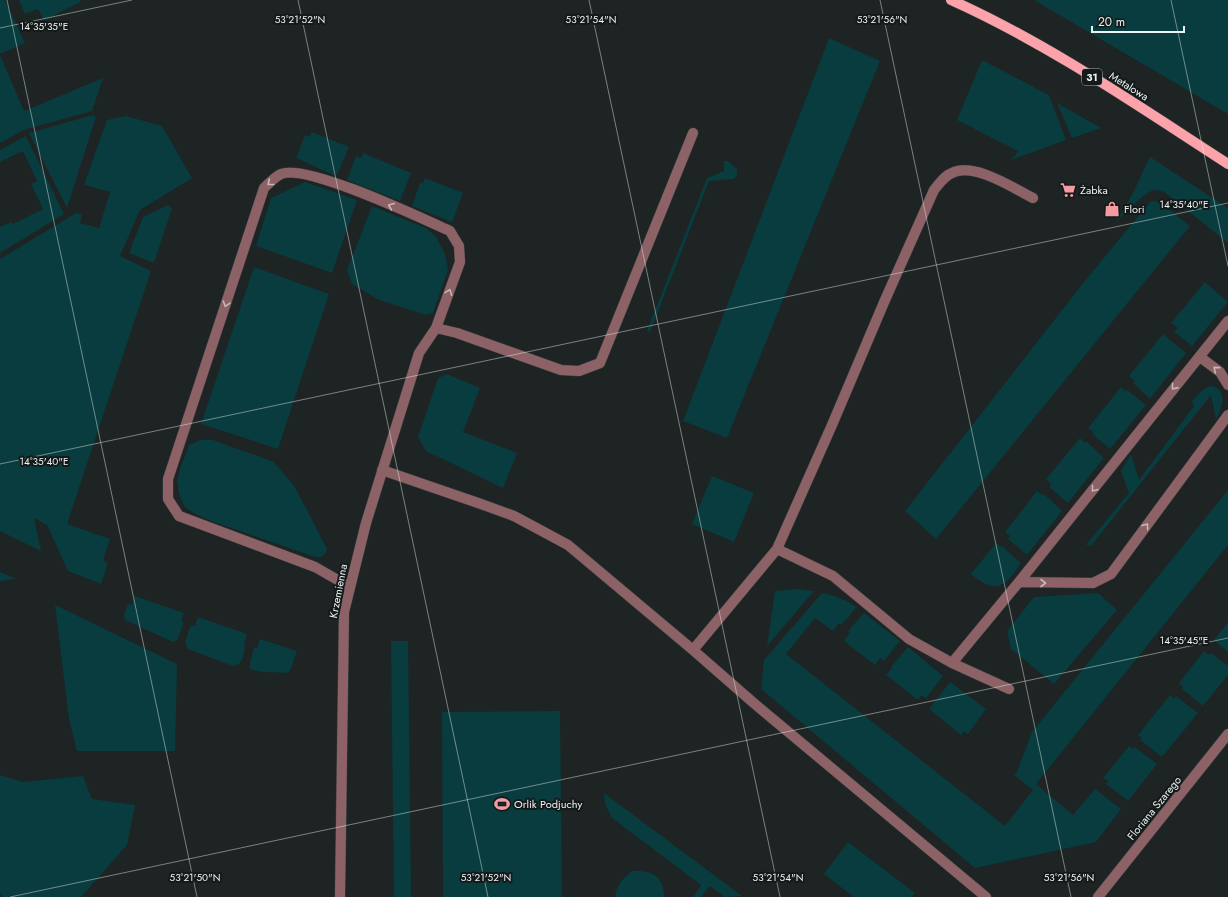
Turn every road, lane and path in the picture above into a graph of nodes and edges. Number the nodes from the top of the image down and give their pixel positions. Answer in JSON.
{"nodes":[{"id":1,"x":951,"y":0,"type":"edge"},
{"id":2,"x":693,"y":133,"type":"dead end"},
{"id":3,"x":1228,"y":164,"type":"edge"},
{"id":4,"x":1033,"y":198,"type":"dead end"},
{"id":5,"x":1228,"y":321,"type":"edge"},
{"id":6,"x":436,"y":328,"type":"junction"},
{"id":7,"x":1200,"y":357,"type":"junction"},
{"id":8,"x":1228,"y":385,"type":"edge"},
{"id":9,"x":1228,"y":415,"type":"edge"},
{"id":10,"x":382,"y":470,"type":"junction"},
{"id":11,"x":777,"y":548,"type":"junction"},
{"id":12,"x":1019,"y":582,"type":"junction"},
{"id":13,"x":350,"y":587,"type":"junction"},
{"id":14,"x":693,"y":650,"type":"junction"},
{"id":15,"x":952,"y":663,"type":"junction"},
{"id":16,"x":1009,"y":689,"type":"dead end"},
{"id":17,"x":1228,"y":734,"type":"edge"},
{"id":18,"x":340,"y":897,"type":"edge"},
{"id":19,"x":986,"y":897,"type":"edge"},
{"id":20,"x":1098,"y":897,"type":"edge"}],
"edges":[{"from":1,"to":3,"type":"main road","name":"Metalowa","number":"31"},
{"from":2,"to":6,"type":"street"},
{"from":4,"to":11,"type":"street"},
{"from":5,"to":7,"type":"street"},
{"from":6,"to":10,"type":"street","name":"Krzemienna"},
{"from":6,"to":13,"type":"street","name":"Krzemienna","one_way":true},
{"from":8,"to":7,"type":"street","one_way":true},
{"from":7,"to":12,"type":"street","one_way":true},
{"from":12,"to":9,"type":"street","one_way":true},
{"from":10,"to":13,"type":"street","name":"Krzemienna"},
{"from":10,"to":14,"type":"street"},
{"from":11,"to":14,"type":"street"},
{"from":11,"to":15,"type":"street"},
{"from":12,"to":15,"type":"street"},
{"from":13,"to":18,"type":"street","name":"Krzemienna"},
{"from":14,"to":19,"type":"street"},
{"from":15,"to":16,"type":"street"},
{"from":17,"to":20,"type":"street","name":"Floriana Szarego"}]}
